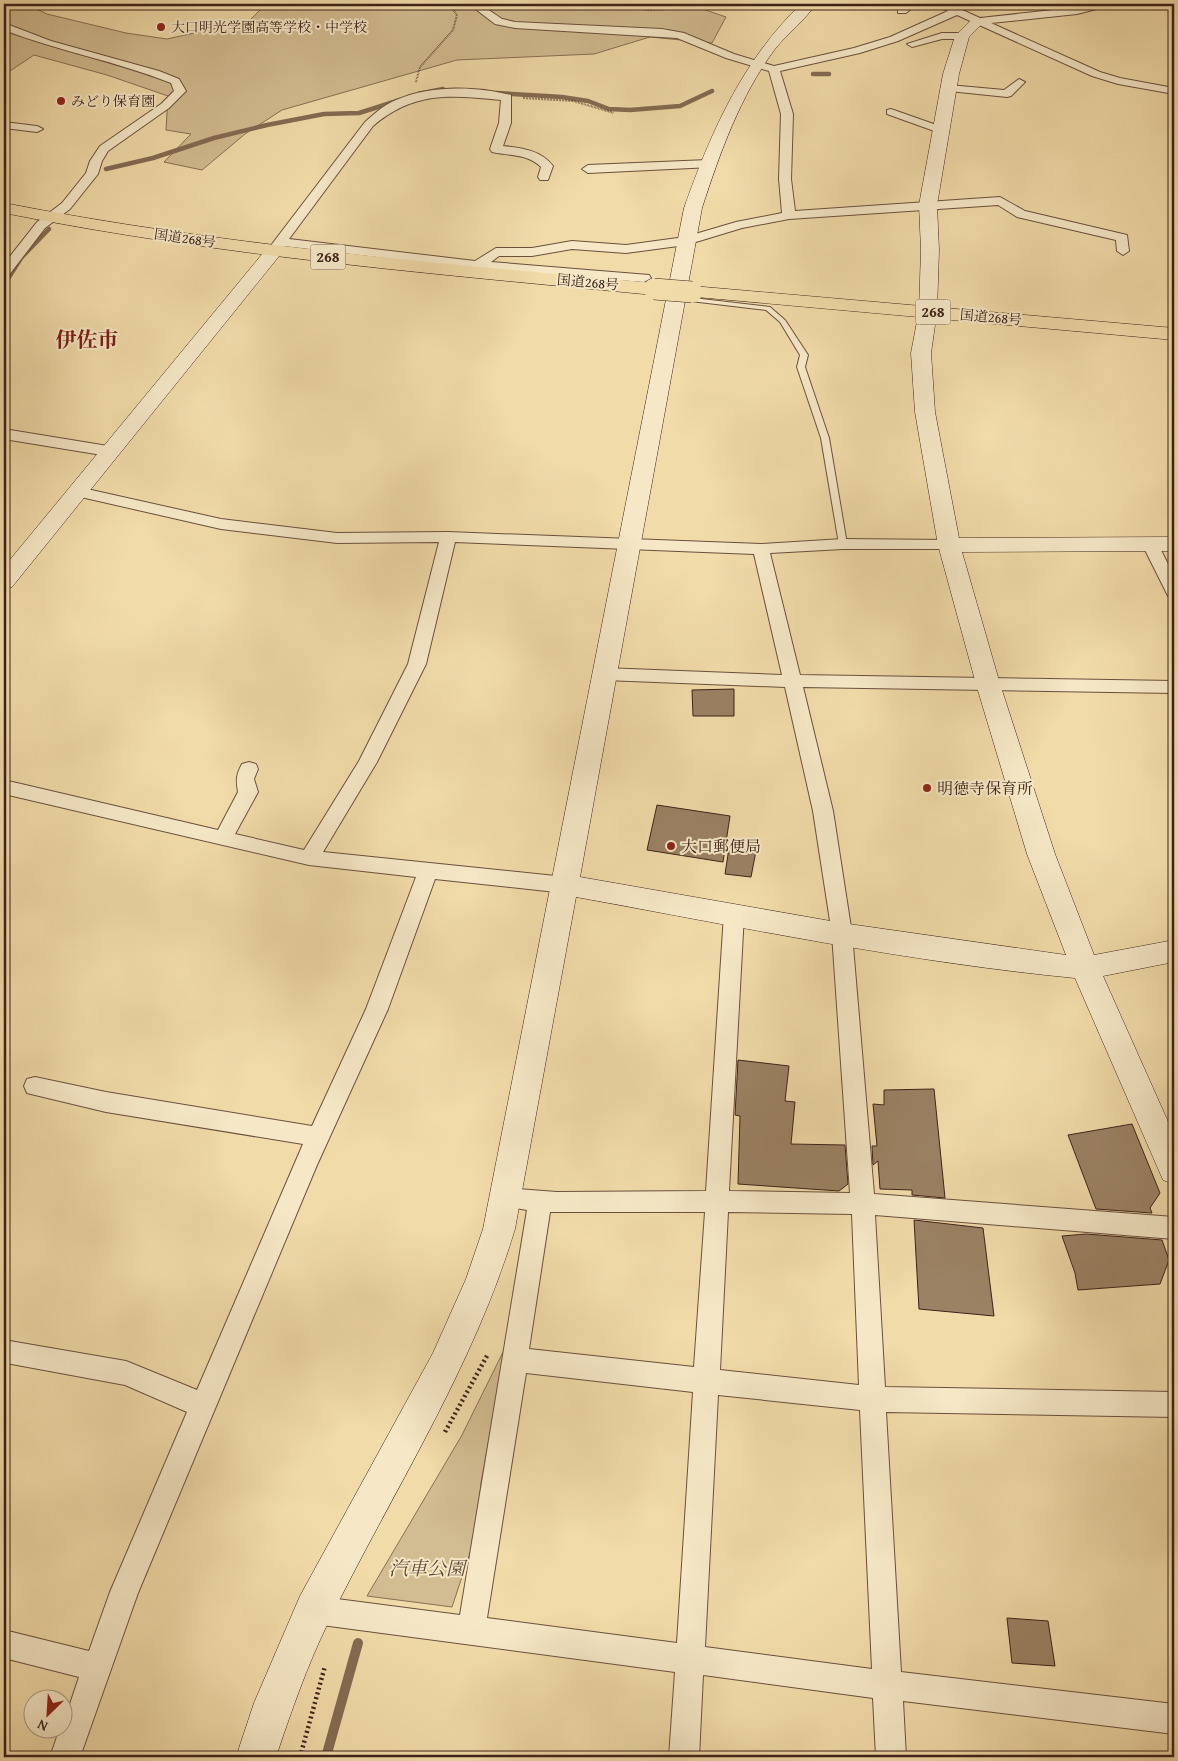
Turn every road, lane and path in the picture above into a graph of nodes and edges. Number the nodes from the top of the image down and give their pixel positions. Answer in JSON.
{"nodes":[{"id":1,"x":449,"y":4,"type":"edge"},
{"id":2,"x":474,"y":4,"type":"edge"},
{"id":3,"x":613,"y":4,"type":"edge"},
{"id":4,"x":810,"y":4,"type":"edge"},
{"id":5,"x":912,"y":4,"type":"edge"},
{"id":6,"x":940,"y":4,"type":"edge"},
{"id":7,"x":1104,"y":4,"type":"edge"},
{"id":8,"x":668,"y":9,"type":"dead end"},
{"id":9,"x":902,"y":11,"type":"dead end"},
{"id":10,"x":956,"y":11,"type":"junction"},
{"id":11,"x":978,"y":21,"type":"junction"},
{"id":12,"x":4,"y":26,"type":"edge"},
{"id":13,"x":962,"y":36,"type":"junction"},
{"id":14,"x":912,"y":44,"type":"dead end"},
{"id":15,"x":766,"y":67,"type":"junction"},
{"id":16,"x":1020,"y":82,"type":"dead end"},
{"id":17,"x":948,"y":88,"type":"junction"},
{"id":18,"x":1174,"y":90,"type":"edge"},
{"id":19,"x":424,"y":94,"type":"junction"},
{"id":20,"x":507,"y":97,"type":"junction"},
{"id":21,"x":891,"y":112,"type":"dead end"},
{"id":22,"x":614,"y":113,"type":"dead end"},
{"id":23,"x":4,"y":125,"type":"edge"},
{"id":24,"x":37,"y":130,"type":"dead end"},
{"id":25,"x":941,"y":130,"type":"junction"},
{"id":26,"x":708,"y":164,"type":"junction"},
{"id":27,"x":588,"y":169,"type":"dead end"},
{"id":28,"x":544,"y":177,"type":"dead end"},
{"id":29,"x":928,"y":204,"type":"junction"},
{"id":30,"x":4,"y":208,"type":"edge"},
{"id":31,"x":789,"y":215,"type":"junction"},
{"id":32,"x":50,"y":218,"type":"junction"},
{"id":33,"x":686,"y":241,"type":"junction"},
{"id":34,"x":278,"y":247,"type":"junction"},
{"id":35,"x":1123,"y":251,"type":"dead end"},
{"id":36,"x":478,"y":265,"type":"junction"},
{"id":37,"x":4,"y":272,"type":"edge"},
{"id":38,"x":649,"y":283,"type":"junction"},
{"id":39,"x":684,"y":295,"type":"junction"},
{"id":40,"x":928,"y":311,"type":"junction"},
{"id":41,"x":1174,"y":334,"type":"edge"},
{"id":42,"x":4,"y":434,"type":"edge"},
{"id":43,"x":108,"y":451,"type":"junction"},
{"id":44,"x":78,"y":492,"type":"junction"},
{"id":45,"x":448,"y":538,"type":"junction"},
{"id":46,"x":628,"y":543,"type":"junction"},
{"id":47,"x":843,"y":544,"type":"junction"},
{"id":48,"x":1150,"y":544,"type":"junction"},
{"id":49,"x":1174,"y":544,"type":"edge"},
{"id":50,"x":950,"y":545,"type":"junction"},
{"id":51,"x":761,"y":549,"type":"junction"},
{"id":52,"x":4,"y":582,"type":"edge"},
{"id":53,"x":1174,"y":592,"type":"edge"},
{"id":54,"x":604,"y":674,"type":"junction"},
{"id":55,"x":792,"y":681,"type":"junction"},
{"id":56,"x":988,"y":684,"type":"junction"},
{"id":57,"x":1174,"y":687,"type":"edge"},
{"id":58,"x":250,"y":769,"type":"dead end"},
{"id":59,"x":4,"y":787,"type":"edge"},
{"id":60,"x":223,"y":838,"type":"junction"},
{"id":61,"x":309,"y":858,"type":"junction"},
{"id":62,"x":428,"y":871,"type":"junction"},
{"id":63,"x":565,"y":886,"type":"junction"},
{"id":64,"x":734,"y":914,"type":"junction"},
{"id":65,"x":842,"y":934,"type":"junction"},
{"id":66,"x":1174,"y":951,"type":"edge"},
{"id":67,"x":1085,"y":968,"type":"junction"},
{"id":68,"x":35,"y":1086,"type":"dead end"},
{"id":69,"x":318,"y":1137,"type":"junction"},
{"id":70,"x":1174,"y":1170,"type":"edge"},
{"id":71,"x":505,"y":1198,"type":"junction"},
{"id":72,"x":540,"y":1201,"type":"junction"},
{"id":73,"x":717,"y":1201,"type":"junction"},
{"id":74,"x":863,"y":1204,"type":"junction"},
{"id":75,"x":1174,"y":1228,"type":"edge"},
{"id":76,"x":6,"y":1351,"type":"dead end"},
{"id":77,"x":514,"y":1360,"type":"junction"},
{"id":78,"x":706,"y":1382,"type":"junction"},
{"id":79,"x":873,"y":1399,"type":"junction"},
{"id":80,"x":1174,"y":1404,"type":"edge"},
{"id":81,"x":203,"y":1406,"type":"junction"},
{"id":82,"x":314,"y":1610,"type":"junction"},
{"id":83,"x":471,"y":1631,"type":"junction"},
{"id":84,"x":4,"y":1644,"type":"edge"},
{"id":85,"x":690,"y":1659,"type":"junction"},
{"id":86,"x":326,"y":1663,"type":"dead end"},
{"id":87,"x":97,"y":1667,"type":"junction"},
{"id":88,"x":887,"y":1685,"type":"junction"},
{"id":89,"x":1174,"y":1719,"type":"edge"},
{"id":90,"x":65,"y":1757,"type":"edge"},
{"id":91,"x":256,"y":1757,"type":"edge"},
{"id":92,"x":300,"y":1757,"type":"edge"},
{"id":93,"x":684,"y":1757,"type":"edge"},
{"id":94,"x":891,"y":1757,"type":"edge"}],
"edges":[{"from":1,"to":19,"type":"path"},
{"from":2,"to":15,"type":"street"},
{"from":3,"to":8,"type":"path"},
{"from":4,"to":15,"type":"street"},
{"from":5,"to":9,"type":"street"},
{"from":6,"to":10,"type":"street"},
{"from":7,"to":11,"type":"street"},
{"from":10,"to":11,"type":"street"},
{"from":10,"to":15,"type":"street"},
{"from":11,"to":13,"type":"street"},
{"from":11,"to":18,"type":"street"},
{"from":12,"to":32,"type":"street"},
{"from":13,"to":14,"type":"street"},
{"from":13,"to":17,"type":"street"},
{"from":15,"to":26,"type":"street"},
{"from":15,"to":31,"type":"street"},
{"from":16,"to":17,"type":"street"},
{"from":17,"to":25,"type":"street"},
{"from":19,"to":20,"type":"street"},
{"from":19,"to":34,"type":"street"},
{"from":20,"to":22,"type":"path"},
{"from":20,"to":28,"type":"street"},
{"from":21,"to":25,"type":"street"},
{"from":23,"to":24,"type":"street"},
{"from":25,"to":29,"type":"street"},
{"from":26,"to":27,"type":"street"},
{"from":26,"to":33,"type":"street"},
{"from":29,"to":31,"type":"street"},
{"from":29,"to":35,"type":"street"},
{"from":29,"to":40,"type":"street"},
{"from":30,"to":32,"type":"highway","name":"国道268号","number":"268"},
{"from":31,"to":33,"type":"street"},
{"from":32,"to":34,"type":"highway","name":"国道268号","number":"268"},
{"from":32,"to":37,"type":"street"},
{"from":33,"to":36,"type":"street"},
{"from":33,"to":39,"type":"street"},
{"from":34,"to":36,"type":"street"},
{"from":34,"to":38,"type":"highway","name":"国道268号","number":"268"},
{"from":34,"to":43,"type":"street"},
{"from":36,"to":38,"type":"street"},
{"from":38,"to":39,"type":"highway","name":"国道268号","number":"268","bridge":true},
{"from":39,"to":40,"type":"highway","name":"国道268号","number":"268"},
{"from":39,"to":46,"type":"street"},
{"from":39,"to":47,"type":"lane"},
{"from":40,"to":41,"type":"highway","name":"国道268号","number":"268"},
{"from":40,"to":50,"type":"street"},
{"from":42,"to":43,"type":"street"},
{"from":43,"to":44,"type":"street"},
{"from":44,"to":45,"type":"street"},
{"from":44,"to":52,"type":"street"},
{"from":45,"to":46,"type":"street"},
{"from":45,"to":61,"type":"street"},
{"from":46,"to":51,"type":"street"},
{"from":46,"to":54,"type":"street"},
{"from":47,"to":50,"type":"street"},
{"from":47,"to":51,"type":"street"},
{"from":48,"to":49,"type":"street"},
{"from":48,"to":50,"type":"street"},
{"from":48,"to":53,"type":"street"},
{"from":50,"to":56,"type":"street"},
{"from":51,"to":55,"type":"street"},
{"from":54,"to":55,"type":"street"},
{"from":54,"to":63,"type":"street"},
{"from":55,"to":56,"type":"street"},
{"from":55,"to":65,"type":"street"},
{"from":56,"to":57,"type":"street"},
{"from":56,"to":67,"type":"street"},
{"from":58,"to":60,"type":"street"},
{"from":59,"to":60,"type":"street"},
{"from":60,"to":61,"type":"street"},
{"from":61,"to":62,"type":"street"},
{"from":62,"to":63,"type":"street"},
{"from":62,"to":69,"type":"street"},
{"from":63,"to":64,"type":"street"},
{"from":63,"to":71,"type":"street"},
{"from":64,"to":65,"type":"street"},
{"from":64,"to":73,"type":"street"},
{"from":65,"to":67,"type":"street"},
{"from":65,"to":74,"type":"street"},
{"from":66,"to":67,"type":"street"},
{"from":67,"to":70,"type":"street"},
{"from":68,"to":69,"type":"street"},
{"from":69,"to":81,"type":"street"},
{"from":71,"to":72,"type":"street"},
{"from":71,"to":82,"type":"street"},
{"from":72,"to":73,"type":"street"},
{"from":72,"to":77,"type":"street"},
{"from":73,"to":74,"type":"street"},
{"from":73,"to":78,"type":"street"},
{"from":74,"to":75,"type":"street"},
{"from":74,"to":79,"type":"street"},
{"from":76,"to":81,"type":"street"},
{"from":77,"to":78,"type":"street"},
{"from":77,"to":83,"type":"street"},
{"from":78,"to":79,"type":"street"},
{"from":78,"to":85,"type":"street"},
{"from":79,"to":80,"type":"street"},
{"from":79,"to":88,"type":"street"},
{"from":81,"to":87,"type":"street"},
{"from":82,"to":83,"type":"street"},
{"from":82,"to":91,"type":"street"},
{"from":83,"to":85,"type":"street"},
{"from":84,"to":87,"type":"street"},
{"from":85,"to":88,"type":"street"},
{"from":85,"to":93,"type":"street"},
{"from":86,"to":92,"type":"path"},
{"from":87,"to":90,"type":"street"},
{"from":88,"to":89,"type":"street"},
{"from":88,"to":94,"type":"street"}]}
